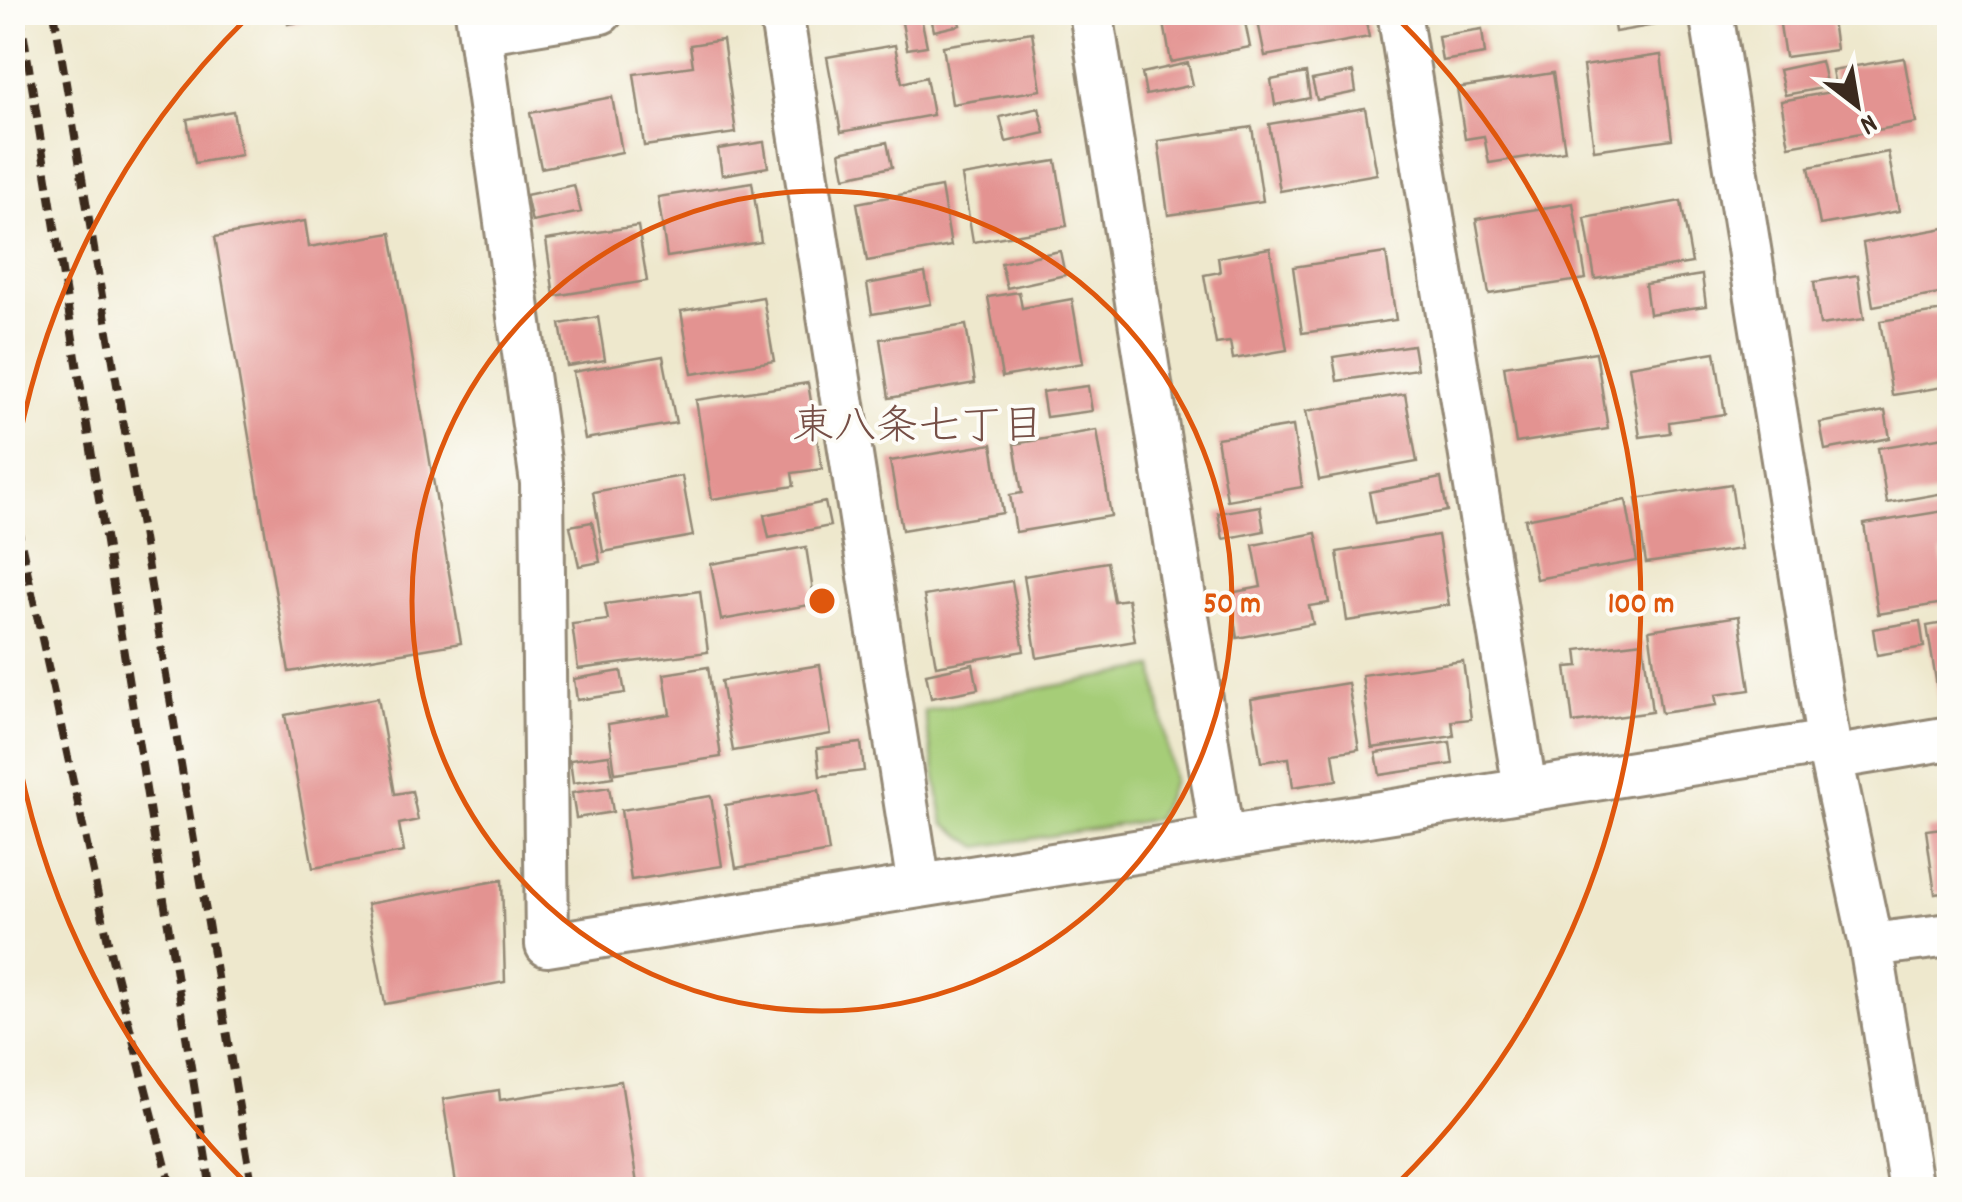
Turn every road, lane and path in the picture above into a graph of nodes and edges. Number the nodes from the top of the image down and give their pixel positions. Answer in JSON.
{"nodes":[{"id":1,"x":601,"y":12,"type":"edge"},
{"id":2,"x":781,"y":12,"type":"edge"},
{"id":3,"x":1091,"y":12,"type":"edge"},
{"id":4,"x":1399,"y":12,"type":"edge"},
{"id":5,"x":1711,"y":12,"type":"edge"},
{"id":6,"x":478,"y":22,"type":"edge"},
{"id":7,"x":1950,"y":738,"type":"edge"},
{"id":8,"x":1830,"y":750,"type":"junction"},
{"id":9,"x":1524,"y":789,"type":"junction"},
{"id":10,"x":1222,"y":837,"type":"junction"},
{"id":11,"x":919,"y":886,"type":"junction"},
{"id":12,"x":1950,"y":935,"type":"edge"},
{"id":13,"x":1871,"y":945,"type":"junction"},
{"id":14,"x":1911,"y":1190,"type":"edge"}],
"edges":[{"from":1,"to":6,"type":"street"},
{"from":2,"to":11,"type":"street"},
{"from":3,"to":10,"type":"street"},
{"from":4,"to":9,"type":"street"},
{"from":5,"to":8,"type":"street"},
{"from":6,"to":11,"type":"street"},
{"from":7,"to":8,"type":"street"},
{"from":8,"to":9,"type":"street"},
{"from":8,"to":13,"type":"street"},
{"from":9,"to":10,"type":"street"},
{"from":10,"to":11,"type":"street"},
{"from":12,"to":13,"type":"street"},
{"from":13,"to":14,"type":"street"}]}
